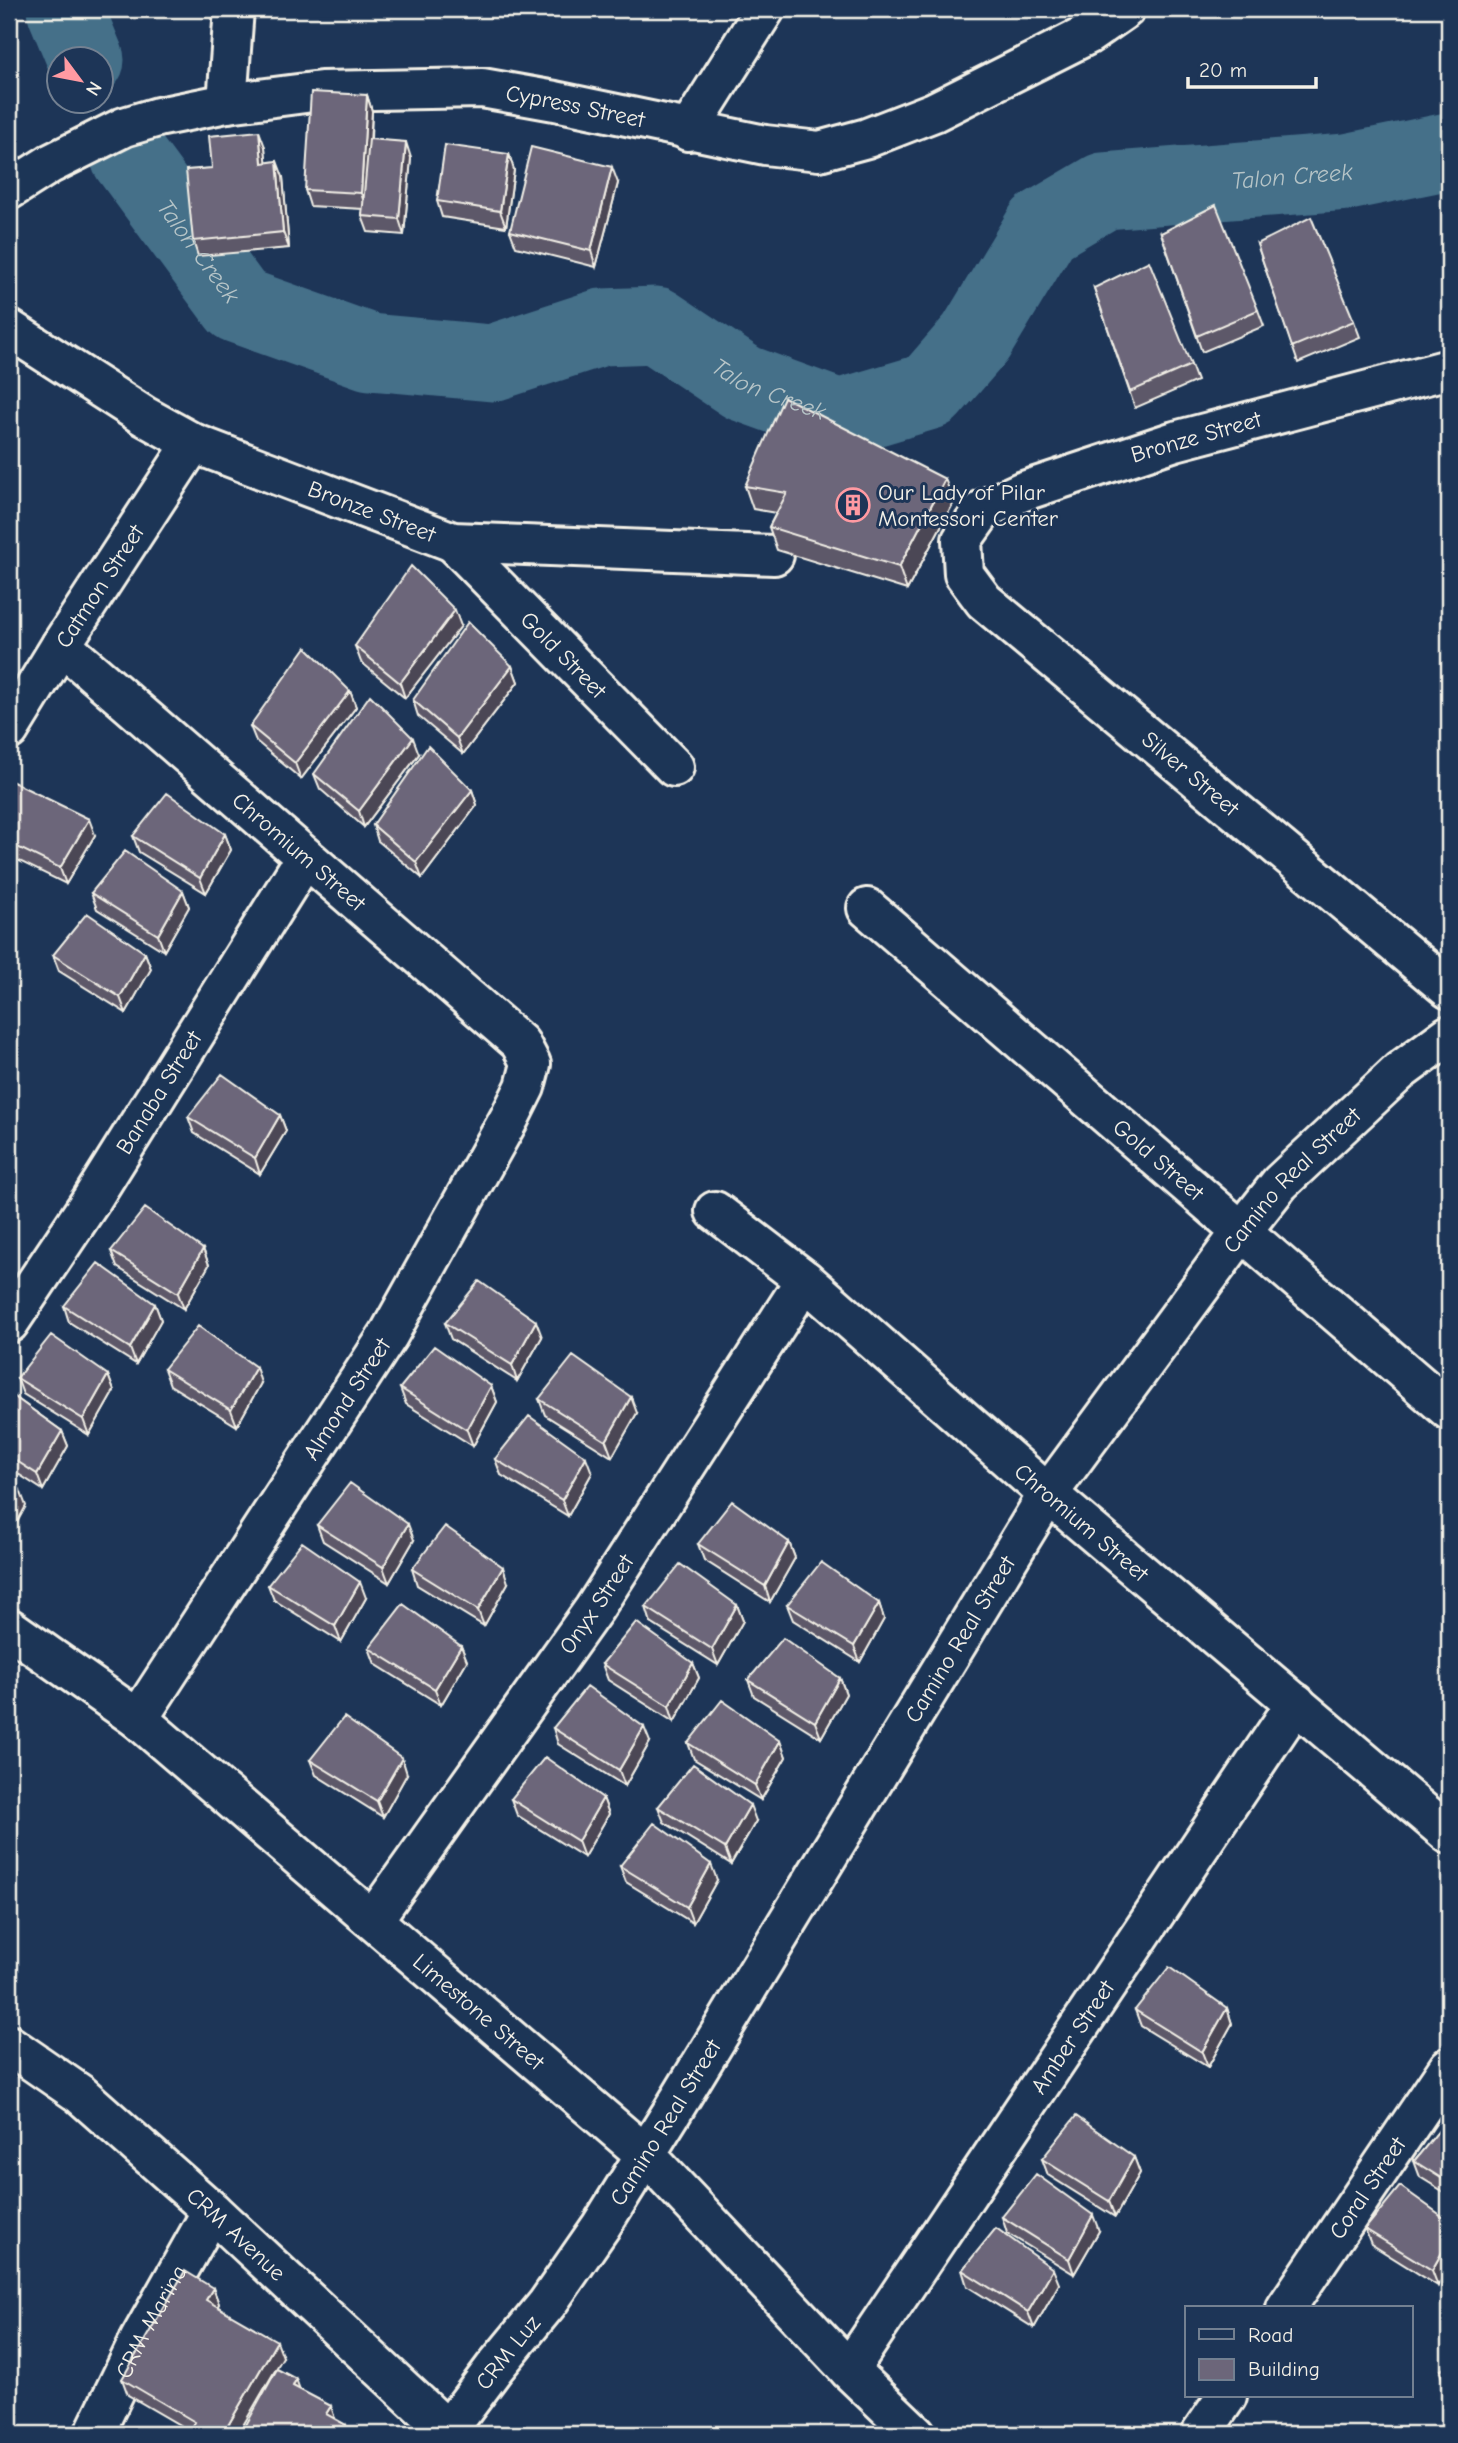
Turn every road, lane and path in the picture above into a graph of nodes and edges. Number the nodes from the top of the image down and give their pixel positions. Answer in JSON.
{"nodes":[{"id":1,"x":234,"y":9,"type":"edge"},
{"id":2,"x":765,"y":9,"type":"edge"},
{"id":3,"x":1125,"y":9,"type":"edge"},
{"id":4,"x":227,"y":103,"type":"junction"},
{"id":5,"x":688,"y":131,"type":"junction"},
{"id":6,"x":9,"y":190,"type":"edge"},
{"id":7,"x":9,"y":329,"type":"edge"},
{"id":8,"x":1449,"y":369,"type":"edge"},
{"id":9,"x":193,"y":443,"type":"junction"},
{"id":10,"x":962,"y":540,"type":"joint"},
{"id":11,"x":453,"y":542,"type":"junction"},
{"id":12,"x":775,"y":555,"type":"edge"},
{"id":13,"x":61,"y":645,"type":"junction"},
{"id":14,"x":9,"y":730,"type":"edge"},
{"id":15,"x":674,"y":767,"type":"dead end"},
{"id":16,"x":305,"y":858,"type":"junction"},
{"id":17,"x":867,"y":908,"type":"dead end"},
{"id":18,"x":1449,"y":989,"type":"edge"},
{"id":19,"x":1449,"y":1035,"type":"edge"},
{"id":20,"x":531,"y":1064,"type":"joint"},
{"id":21,"x":715,"y":1211,"type":"dead end"},
{"id":22,"x":1242,"y":1231,"type":"junction"},
{"id":23,"x":805,"y":1280,"type":"junction"},
{"id":24,"x":9,"y":1323,"type":"edge"},
{"id":25,"x":1449,"y":1410,"type":"edge"},
{"id":26,"x":1048,"y":1494,"type":"junction"},
{"id":27,"x":9,"y":1628,"type":"edge"},
{"id":28,"x":1296,"y":1703,"type":"junction"},
{"id":29,"x":138,"y":1719,"type":"junction"},
{"id":30,"x":1449,"y":1834,"type":"edge"},
{"id":31,"x":373,"y":1920,"type":"junction"},
{"id":32,"x":9,"y":2045,"type":"edge"},
{"id":33,"x":1449,"y":2067,"type":"edge"},
{"id":34,"x":646,"y":2155,"type":"junction"},
{"id":35,"x":212,"y":2211,"type":"junction"},
{"id":36,"x":547,"y":2304,"type":"joint"},
{"id":37,"x":1287,"y":2306,"type":"edge"},
{"id":38,"x":849,"y":2370,"type":"junction"},
{"id":39,"x":1226,"y":2398,"type":"edge"},
{"id":40,"x":448,"y":2433,"type":"edge"},
{"id":41,"x":94,"y":2434,"type":"edge"},
{"id":42,"x":916,"y":2434,"type":"edge"},
{"id":43,"x":1201,"y":2434,"type":"edge"}],
"edges":[{"from":1,"to":4,"type":"street"},
{"from":2,"to":5,"type":"street"},
{"from":3,"to":5,"type":"street","name":"Cypress Street"},
{"from":4,"to":5,"type":"street","name":"Cypress Street"},
{"from":4,"to":6,"type":"street","name":"Cypress Street"},
{"from":7,"to":9,"type":"street","name":"Bronze Street"},
{"from":8,"to":10,"type":"street","name":"Bronze Street"},
{"from":9,"to":11,"type":"street","name":"Bronze Street"},
{"from":9,"to":13,"type":"street","name":"Catmon Street"},
{"from":10,"to":18,"type":"street","name":"Silver Street"},
{"from":11,"to":12,"type":"street","name":"Bronze Street"},
{"from":11,"to":15,"type":"street","name":"Gold Street"},
{"from":13,"to":14,"type":"street","name":"Catmon Street"},
{"from":13,"to":16,"type":"street","name":"Chromium Street"},
{"from":16,"to":20,"type":"street","name":"Chromium Street"},
{"from":16,"to":24,"type":"street","name":"Banaba Street"},
{"from":17,"to":22,"type":"street","name":"Gold Street"},
{"from":19,"to":22,"type":"street","name":"Camino Real Street"},
{"from":20,"to":29,"type":"street","name":"Almond Street"},
{"from":21,"to":23,"type":"street","name":"Chromium Street"},
{"from":22,"to":25,"type":"street","name":"Gold Street"},
{"from":22,"to":26,"type":"street","name":"Camino Real Street"},
{"from":23,"to":26,"type":"street","name":"Chromium Street"},
{"from":23,"to":31,"type":"street","name":"Onyx Street"},
{"from":26,"to":28,"type":"street","name":"Chromium Street"},
{"from":26,"to":34,"type":"street","name":"Camino Real Street"},
{"from":27,"to":29,"type":"street","name":"Limestone Street"},
{"from":28,"to":30,"type":"street","name":"Chromium Street"},
{"from":28,"to":38,"type":"street","name":"Amber Street"},
{"from":29,"to":31,"type":"street","name":"Limestone Street"},
{"from":31,"to":34,"type":"street","name":"Limestone Street"},
{"from":32,"to":35,"type":"street","name":"CRM Avenue"},
{"from":33,"to":37,"type":"street","name":"Coral Street"},
{"from":34,"to":36,"type":"street","name":"Camino Real Street"},
{"from":34,"to":38,"type":"street","name":"Limestone Street"},
{"from":35,"to":40,"type":"street","name":"CRM Avenue"},
{"from":35,"to":41,"type":"street","name":"CRM Marina"},
{"from":36,"to":40,"type":"street","name":"CRM Luz"},
{"from":38,"to":42,"type":"street","name":"Limestone Street"},
{"from":39,"to":43,"type":"street"}]}
